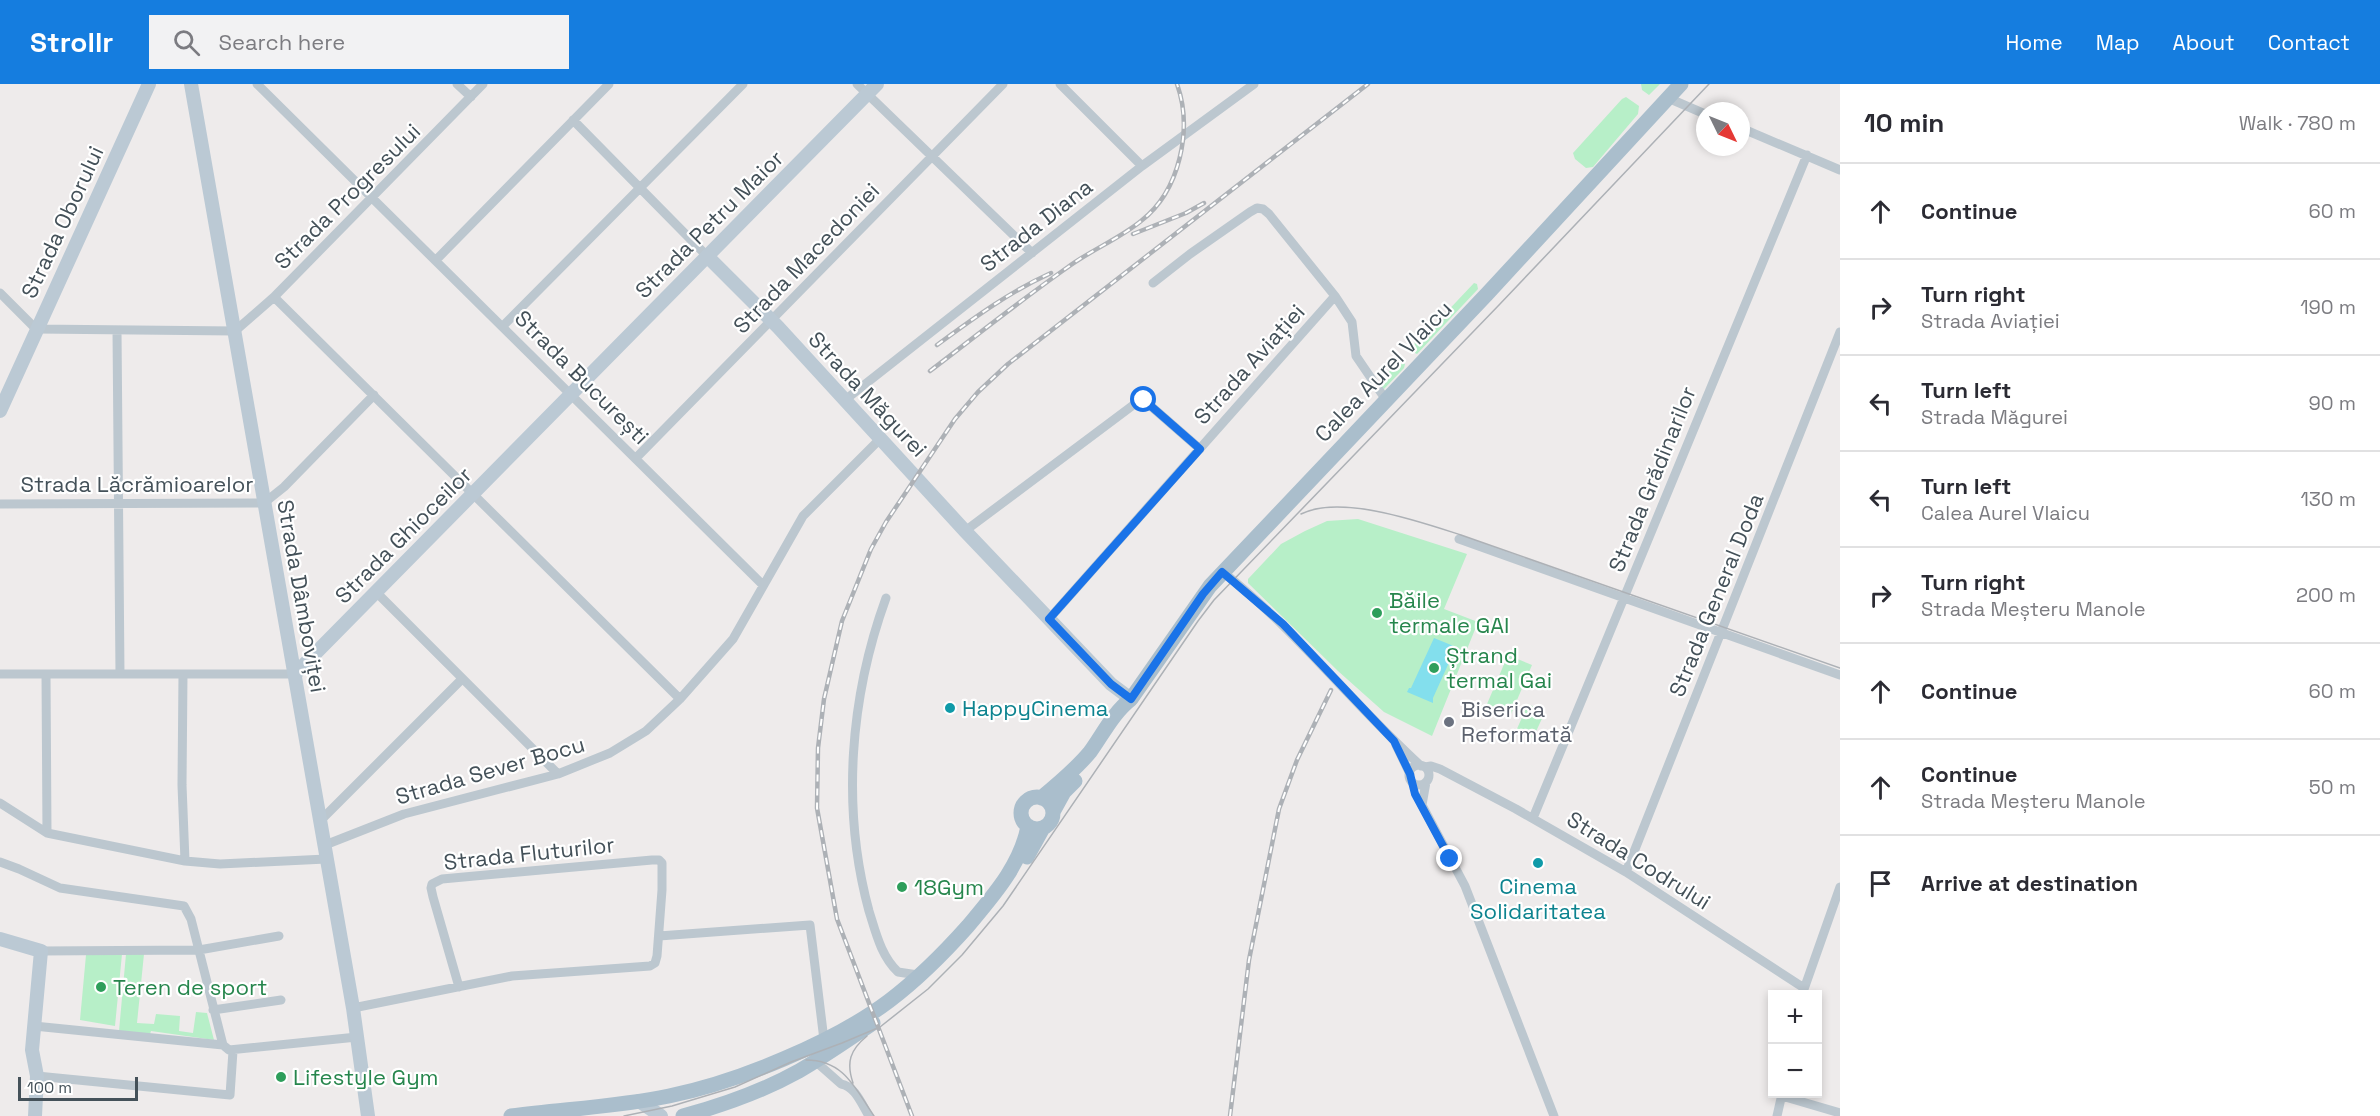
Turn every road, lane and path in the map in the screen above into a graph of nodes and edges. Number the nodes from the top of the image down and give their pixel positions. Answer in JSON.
{"nodes":[{"id":1,"x":149,"y":84,"type":"edge"},
{"id":2,"x":191,"y":84,"type":"edge"},
{"id":3,"x":257,"y":84,"type":"edge"},
{"id":4,"x":458,"y":84,"type":"edge"},
{"id":5,"x":483,"y":84,"type":"edge"},
{"id":6,"x":609,"y":84,"type":"edge"},
{"id":7,"x":743,"y":84,"type":"edge"},
{"id":8,"x":1003,"y":84,"type":"edge"},
{"id":9,"x":1060,"y":84,"type":"edge"},
{"id":10,"x":1254,"y":84,"type":"edge"},
{"id":11,"x":1681,"y":84,"type":"edge"},
{"id":12,"x":867,"y":87,"type":"edge"},
{"id":13,"x":471,"y":97,"type":"junction"},
{"id":14,"x":1668,"y":98,"type":"junction"},
{"id":15,"x":1696,"y":110,"type":"edge"},
{"id":16,"x":573,"y":120,"type":"junction"},
{"id":17,"x":1750,"y":132,"type":"edge"},
{"id":18,"x":1807,"y":155,"type":"junction"},
{"id":19,"x":933,"y":156,"type":"junction"},
{"id":20,"x":1142,"y":166,"type":"junction"},
{"id":21,"x":1840,"y":170,"type":"edge"},
{"id":22,"x":640,"y":187,"type":"junction"},
{"id":23,"x":372,"y":197,"type":"junction"},
{"id":24,"x":1032,"y":253,"type":"junction"},
{"id":25,"x":707,"y":256,"type":"junction"},
{"id":26,"x":436,"y":260,"type":"junction"},
{"id":27,"x":1153,"y":283,"type":"dead end"},
{"id":28,"x":0,"y":293,"type":"edge"},
{"id":29,"x":1335,"y":296,"type":"junction"},
{"id":30,"x":274,"y":297,"type":"junction"},
{"id":31,"x":772,"y":321,"type":"junction"},
{"id":32,"x":503,"y":326,"type":"junction"},
{"id":33,"x":36,"y":329,"type":"junction"},
{"id":34,"x":117,"y":331,"type":"junction"},
{"id":35,"x":235,"y":331,"type":"junction"},
{"id":36,"x":1840,"y":332,"type":"edge"},
{"id":37,"x":571,"y":394,"type":"junction"},
{"id":38,"x":374,"y":395,"type":"junction"},
{"id":39,"x":845,"y":400,"type":"junction"},
{"id":40,"x":1386,"y":400,"type":"junction"},
{"id":41,"x":0,"y":411,"type":"edge"},
{"id":42,"x":880,"y":439,"type":"junction"},
{"id":43,"x":1200,"y":449,"type":"junction"},
{"id":44,"x":636,"y":458,"type":"junction"},
{"id":45,"x":473,"y":494,"type":"junction"},
{"id":46,"x":264,"y":503,"type":"junction"},
{"id":47,"x":0,"y":504,"type":"edge"},
{"id":48,"x":118,"y":504,"type":"junction"},
{"id":49,"x":965,"y":531,"type":"junction"},
{"id":50,"x":1459,"y":539,"type":"dead end"},
{"id":51,"x":1222,"y":572,"type":"junction"},
{"id":52,"x":763,"y":585,"type":"junction"},
{"id":53,"x":375,"y":592,"type":"junction"},
{"id":54,"x":886,"y":598,"type":"dead end"},
{"id":55,"x":1624,"y":599,"type":"junction"},
{"id":56,"x":1049,"y":619,"type":"junction"},
{"id":57,"x":1722,"y":634,"type":"junction"},
{"id":58,"x":0,"y":674,"type":"edge"},
{"id":59,"x":46,"y":674,"type":"junction"},
{"id":60,"x":120,"y":674,"type":"junction"},
{"id":61,"x":183,"y":674,"type":"junction"},
{"id":62,"x":295,"y":674,"type":"junction"},
{"id":63,"x":1840,"y":675,"type":"edge"},
{"id":64,"x":462,"y":679,"type":"junction"},
{"id":65,"x":680,"y":699,"type":"junction"},
{"id":66,"x":1131,"y":699,"type":"junction"},
{"id":67,"x":1394,"y":741,"type":"junction"},
{"id":68,"x":1423,"y":766,"type":"junction"},
{"id":69,"x":558,"y":774,"type":"junction"},
{"id":70,"x":1448,"y":774,"type":"junction"},
{"id":71,"x":1411,"y":778,"type":"junction"},
{"id":72,"x":1427,"y":781,"type":"junction"},
{"id":73,"x":1041,"y":798,"type":"junction"},
{"id":74,"x":0,"y":803,"type":"edge"},
{"id":75,"x":1422,"y":804,"type":"junction"},
{"id":76,"x":1053,"y":812,"type":"junction"},
{"id":77,"x":1533,"y":819,"type":"junction"},
{"id":78,"x":321,"y":820,"type":"junction"},
{"id":79,"x":1035,"y":827,"type":"junction"},
{"id":80,"x":47,"y":833,"type":"junction"},
{"id":81,"x":325,"y":852,"type":"junction"},
{"id":82,"x":184,"y":861,"type":"junction"},
{"id":83,"x":0,"y":862,"type":"edge"},
{"id":84,"x":1626,"y":872,"type":"junction"},
{"id":85,"x":1840,"y":887,"type":"edge"},
{"id":86,"x":279,"y":936,"type":"dead end"},
{"id":87,"x":659,"y":936,"type":"junction"},
{"id":88,"x":0,"y":939,"type":"edge"},
{"id":89,"x":199,"y":950,"type":"junction"},
{"id":90,"x":41,"y":951,"type":"junction"},
{"id":91,"x":897,"y":972,"type":"junction"},
{"id":92,"x":921,"y":975,"type":"junction"},
{"id":93,"x":459,"y":987,"type":"junction"},
{"id":94,"x":1800,"y":990,"type":"edge"},
{"id":95,"x":1804,"y":990,"type":"edge"},
{"id":96,"x":897,"y":995,"type":"junction"},
{"id":97,"x":281,"y":1000,"type":"dead end"},
{"id":98,"x":353,"y":1008,"type":"junction"},
{"id":99,"x":213,"y":1010,"type":"junction"},
{"id":100,"x":34,"y":1026,"type":"junction"},
{"id":101,"x":357,"y":1038,"type":"junction"},
{"id":102,"x":824,"y":1040,"type":"junction"},
{"id":103,"x":223,"y":1045,"type":"junction"},
{"id":104,"x":233,"y":1051,"type":"junction"},
{"id":105,"x":815,"y":1061,"type":"junction"},
{"id":106,"x":37,"y":1076,"type":"junction"},
{"id":107,"x":1781,"y":1098,"type":"edge"},
{"id":108,"x":1792,"y":1098,"type":"edge"},
{"id":109,"x":639,"y":1101,"type":"junction"},
{"id":110,"x":1840,"y":1113,"type":"edge"},
{"id":111,"x":35,"y":1116,"type":"edge"},
{"id":112,"x":368,"y":1116,"type":"edge"},
{"id":113,"x":511,"y":1116,"type":"edge"},
{"id":114,"x":661,"y":1116,"type":"edge"},
{"id":115,"x":683,"y":1116,"type":"edge"},
{"id":116,"x":869,"y":1116,"type":"edge"},
{"id":117,"x":1554,"y":1116,"type":"edge"},
{"id":118,"x":1777,"y":1116,"type":"edge"}],
"edges":[{"from":1,"to":33,"type":"street","name":"Strada Oborului"},
{"from":2,"to":35,"type":"street","name":"Strada Dâmboviței"},
{"from":3,"to":23,"type":"street","name":"Strada București"},
{"from":4,"to":13,"type":"street"},
{"from":5,"to":13,"type":"street","name":"Strada Progresului"},
{"from":6,"to":16,"type":"street"},
{"from":7,"to":22,"type":"street"},
{"from":8,"to":19,"type":"street","name":"Strada Macedoniei"},
{"from":9,"to":20,"type":"street"},
{"from":10,"to":20,"type":"street","name":"Strada Diana"},
{"from":11,"to":14,"type":"main road","name":"Calea Aurel Vlaicu"},
{"from":12,"to":19,"type":"street"},
{"from":12,"to":25,"type":"street","name":"Strada Petru Maior"},
{"from":13,"to":23,"type":"street","name":"Strada Progresului"},
{"from":14,"to":15,"type":"street"},
{"from":14,"to":40,"type":"main road","name":"Calea Aurel Vlaicu"},
{"from":16,"to":22,"type":"street","name":"Strada Măgurei"},
{"from":16,"to":26,"type":"street"},
{"from":17,"to":18,"type":"street"},
{"from":18,"to":21,"type":"street"},
{"from":18,"to":55,"type":"street","name":"Strada Grădinarilor"},
{"from":19,"to":24,"type":"street"},
{"from":19,"to":31,"type":"street","name":"Strada Macedoniei"},
{"from":20,"to":24,"type":"street","name":"Strada Diana"},
{"from":22,"to":25,"type":"street","name":"Strada Măgurei"},
{"from":22,"to":32,"type":"street"},
{"from":23,"to":26,"type":"street","name":"Strada București"},
{"from":23,"to":30,"type":"street","name":"Strada Progresului"},
{"from":24,"to":39,"type":"street","name":"Strada Diana"},
{"from":25,"to":31,"type":"street","name":"Strada Măgurei"},
{"from":25,"to":37,"type":"street","name":"Strada Petru Maior"},
{"from":26,"to":32,"type":"street","name":"Strada București"},
{"from":27,"to":29,"type":"street"},
{"from":28,"to":33,"type":"street"},
{"from":29,"to":40,"type":"street"},
{"from":29,"to":43,"type":"street","name":"Strada Aviației"},
{"from":30,"to":35,"type":"street","name":"Strada Progresului"},
{"from":30,"to":38,"type":"street"},
{"from":31,"to":39,"type":"street","name":"Strada Măgurei"},
{"from":31,"to":44,"type":"street","name":"Strada Macedoniei"},
{"from":32,"to":37,"type":"street","name":"Strada București"},
{"from":33,"to":34,"type":"street"},
{"from":33,"to":41,"type":"street","name":"Strada Oborului"},
{"from":34,"to":35,"type":"street"},
{"from":34,"to":48,"type":"street"},
{"from":35,"to":46,"type":"street","name":"Strada Dâmboviței"},
{"from":36,"to":57,"type":"street","name":"Strada General Doda"},
{"from":37,"to":44,"type":"street","name":"Strada București"},
{"from":37,"to":45,"type":"street","name":"Strada Ghioceilor"},
{"from":38,"to":45,"type":"street"},
{"from":38,"to":46,"type":"street","name":"Strada Lăcrămioarelor"},
{"from":39,"to":42,"type":"street","name":"Strada Măgurei"},
{"from":40,"to":51,"type":"main road","name":"Calea Aurel Vlaicu"},
{"from":42,"to":49,"type":"street","name":"Strada Măgurei"},
{"from":42,"to":52,"type":"street","name":"Strada Sever Bocu"},
{"from":43,"to":49,"type":"street"},
{"from":43,"to":56,"type":"street","name":"Strada Aviației"},
{"from":44,"to":52,"type":"street","name":"Strada București"},
{"from":45,"to":53,"type":"street","name":"Strada Ghioceilor"},
{"from":45,"to":65,"type":"street"},
{"from":46,"to":48,"type":"street","name":"Strada Lăcrămioarelor"},
{"from":46,"to":62,"type":"street","name":"Strada Dâmboviței"},
{"from":47,"to":48,"type":"street","name":"Strada Lăcrămioarelor"},
{"from":48,"to":60,"type":"street"},
{"from":49,"to":56,"type":"street","name":"Strada Măgurei"},
{"from":50,"to":55,"type":"street"},
{"from":51,"to":66,"type":"main road","name":"Calea Aurel Vlaicu"},
{"from":51,"to":67,"type":"street"},
{"from":52,"to":65,"type":"street","name":"Strada Sever Bocu"},
{"from":53,"to":62,"type":"street","name":"Strada Ghioceilor"},
{"from":53,"to":64,"type":"street"},
{"from":54,"to":91,"type":"street"},
{"from":55,"to":57,"type":"street"},
{"from":55,"to":77,"type":"street","name":"Strada Grădinarilor"},
{"from":56,"to":66,"type":"street","name":"Strada Măgurei"},
{"from":57,"to":63,"type":"street"},
{"from":57,"to":84,"type":"street","name":"Strada General Doda"},
{"from":58,"to":59,"type":"street"},
{"from":59,"to":60,"type":"street"},
{"from":59,"to":80,"type":"street"},
{"from":60,"to":61,"type":"street"},
{"from":61,"to":62,"type":"street"},
{"from":61,"to":82,"type":"street"},
{"from":62,"to":78,"type":"street","name":"Strada Dâmboviței"},
{"from":64,"to":69,"type":"street"},
{"from":64,"to":78,"type":"street"},
{"from":65,"to":69,"type":"street","name":"Strada Sever Bocu"},
{"from":66,"to":73,"type":"main road","name":"Calea Aurel Vlaicu"},
{"from":66,"to":76,"type":"main road","name":"Calea Aurel Vlaicu"},
{"from":67,"to":68,"type":"street"},
{"from":67,"to":71,"type":"street"},
{"from":68,"to":70,"type":"street","name":"Strada Codrului"},
{"from":68,"to":71,"type":"street"},
{"from":68,"to":72,"type":"street"},
{"from":69,"to":81,"type":"street","name":"Strada Sever Bocu"},
{"from":70,"to":72,"type":"street"},
{"from":70,"to":77,"type":"street","name":"Strada Codrului"},
{"from":71,"to":72,"type":"street"},
{"from":71,"to":75,"type":"street"},
{"from":72,"to":75,"type":"street"},
{"from":73,"to":76,"type":"main road"},
{"from":73,"to":79,"type":"main road","name":"Calea Aurel Vlaicu"},
{"from":74,"to":80,"type":"street","name":"Strada Sever Bocu"},
{"from":75,"to":117,"type":"street"},
{"from":76,"to":79,"type":"main road","name":"Calea Aurel Vlaicu"},
{"from":77,"to":84,"type":"street","name":"Strada Codrului"},
{"from":78,"to":81,"type":"street","name":"Strada Dâmboviței"},
{"from":79,"to":92,"type":"main road","name":"Calea Aurel Vlaicu"},
{"from":79,"to":105,"type":"main road","name":"Calea Aurel Vlaicu"},
{"from":80,"to":82,"type":"street","name":"Strada Sever Bocu"},
{"from":81,"to":82,"type":"street","name":"Strada Sever Bocu"},
{"from":81,"to":98,"type":"street","name":"Strada Dâmboviței"},
{"from":83,"to":89,"type":"street"},
{"from":84,"to":94,"type":"street","name":"Strada Codrului"},
{"from":85,"to":95,"type":"street"},
{"from":86,"to":89,"type":"street"},
{"from":87,"to":93,"type":"street","name":"Strada Fluturilor"},
{"from":87,"to":93,"type":"street","name":"Strada Fluturilor"},
{"from":87,"to":102,"type":"street"},
{"from":88,"to":90,"type":"street"},
{"from":89,"to":90,"type":"street"},
{"from":89,"to":99,"type":"street"},
{"from":90,"to":100,"type":"street"},
{"from":91,"to":92,"type":"street"},
{"from":91,"to":96,"type":"street"},
{"from":92,"to":96,"type":"main road","name":"Calea Aurel Vlaicu"},
{"from":93,"to":98,"type":"street"},
{"from":96,"to":102,"type":"main road","name":"Calea Aurel Vlaicu"},
{"from":97,"to":99,"type":"street"},
{"from":98,"to":101,"type":"street","name":"Strada Dâmboviței"},
{"from":99,"to":103,"type":"street"},
{"from":100,"to":103,"type":"street"},
{"from":100,"to":106,"type":"street"},
{"from":101,"to":104,"type":"street"},
{"from":101,"to":112,"type":"street","name":"Strada Dâmboviței"},
{"from":102,"to":109,"type":"main road","name":"Calea Aurel Vlaicu"},
{"from":103,"to":104,"type":"street"},
{"from":104,"to":106,"type":"street"},
{"from":105,"to":115,"type":"main road","name":"Calea Aurel Vlaicu"},
{"from":105,"to":116,"type":"street"},
{"from":106,"to":111,"type":"street"},
{"from":107,"to":118,"type":"street"},
{"from":108,"to":110,"type":"street"},
{"from":109,"to":113,"type":"main road","name":"Calea Aurel Vlaicu"},
{"from":109,"to":114,"type":"street"}]}
